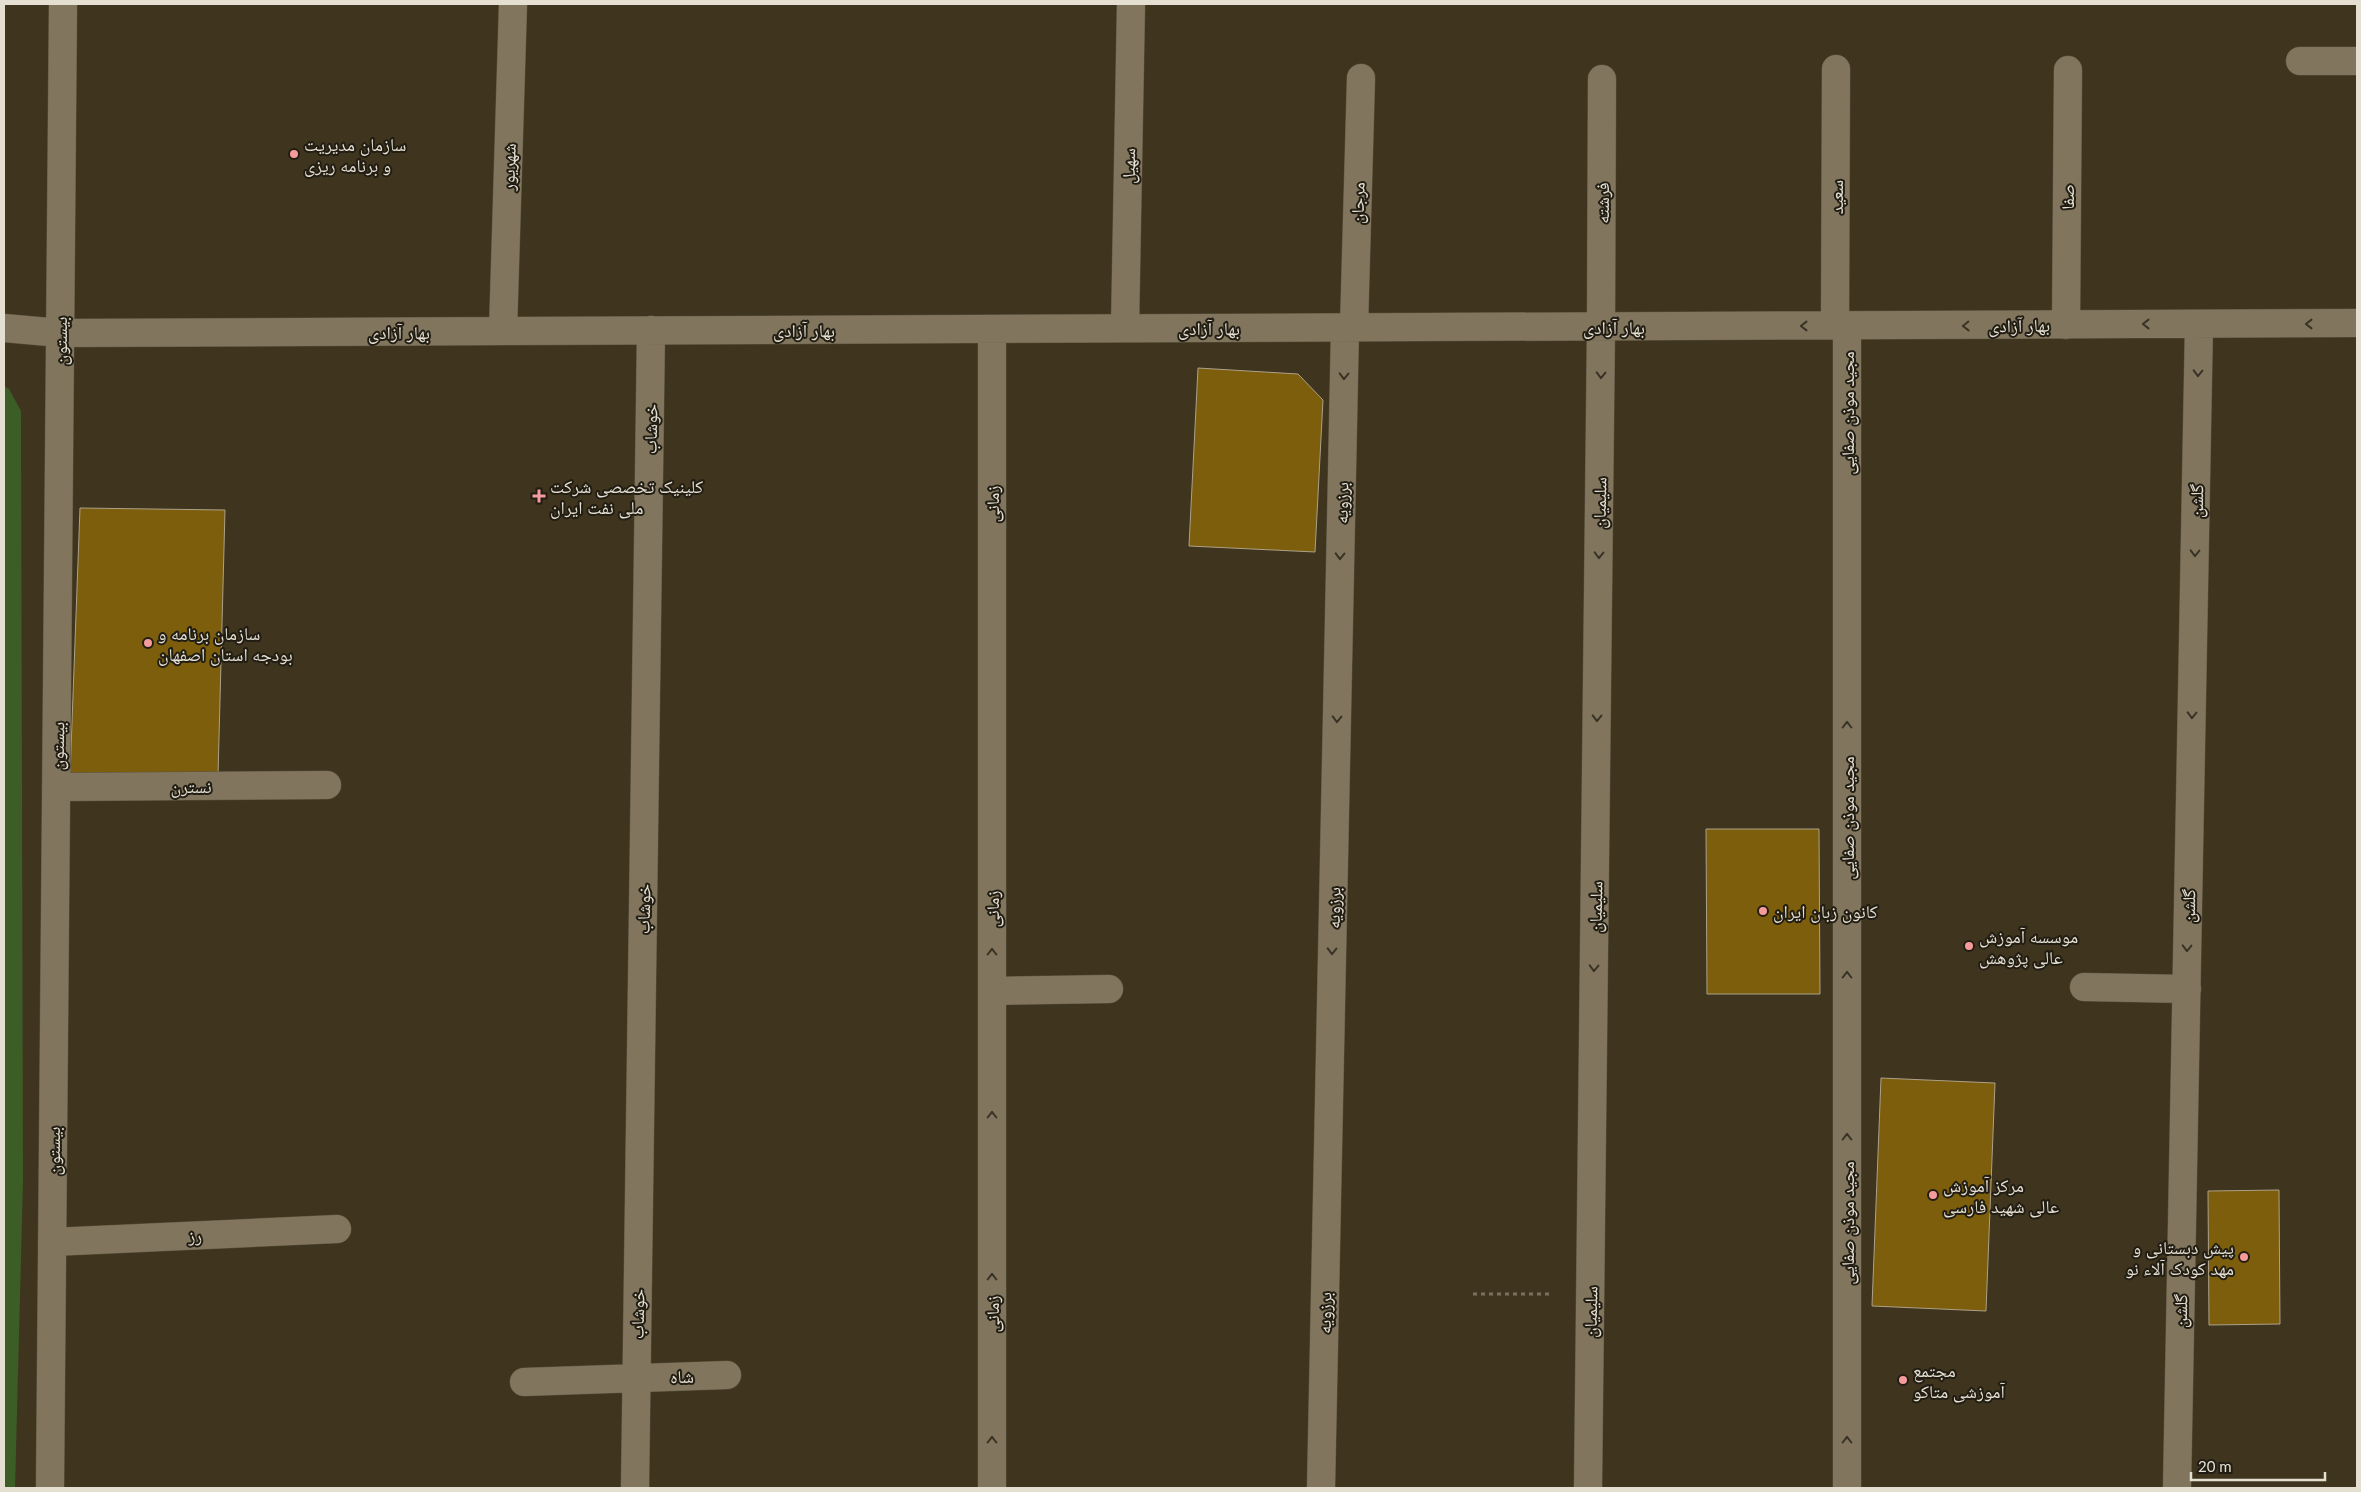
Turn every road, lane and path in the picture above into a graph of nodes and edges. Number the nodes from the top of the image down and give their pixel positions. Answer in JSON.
{"nodes":[{"id":1,"x":63,"y":4,"type":"edge"},
{"id":2,"x":513,"y":4,"type":"edge"},
{"id":3,"x":1131,"y":4,"type":"edge"},
{"id":4,"x":2300,"y":61,"type":"dead end"},
{"id":5,"x":2357,"y":61,"type":"edge"},
{"id":6,"x":1836,"y":69,"type":"dead end"},
{"id":7,"x":2068,"y":70,"type":"dead end"},
{"id":8,"x":1361,"y":78,"type":"dead end"},
{"id":9,"x":1602,"y":79,"type":"dead end"},
{"id":10,"x":2357,"y":323,"type":"edge"},
{"id":11,"x":2199,"y":324,"type":"junction"},
{"id":12,"x":2066,"y":325,"type":"junction"},
{"id":13,"x":1601,"y":327,"type":"junction"},
{"id":14,"x":1841,"y":327,"type":"junction"},
{"id":15,"x":4,"y":328,"type":"edge"},
{"id":16,"x":1125,"y":328,"type":"junction"},
{"id":17,"x":1349,"y":328,"type":"junction"},
{"id":18,"x":992,"y":329,"type":"junction"},
{"id":19,"x":652,"y":330,"type":"junction"},
{"id":20,"x":503,"y":331,"type":"junction"},
{"id":21,"x":60,"y":333,"type":"junction"},
{"id":22,"x":4,"y":348,"type":"edge"},
{"id":23,"x":327,"y":785,"type":"dead end"},
{"id":24,"x":56,"y":787,"type":"junction"},
{"id":25,"x":2084,"y":987,"type":"dead end"},
{"id":26,"x":1109,"y":989,"type":"dead end"},
{"id":27,"x":2187,"y":989,"type":"junction"},
{"id":28,"x":992,"y":991,"type":"junction"},
{"id":29,"x":337,"y":1229,"type":"dead end"},
{"id":30,"x":52,"y":1242,"type":"junction"},
{"id":31,"x":1473,"y":1294,"type":"dead end"},
{"id":32,"x":1590,"y":1294,"type":"junction"},
{"id":33,"x":727,"y":1375,"type":"dead end"},
{"id":34,"x":637,"y":1377,"type":"junction"},
{"id":35,"x":524,"y":1382,"type":"dead end"},
{"id":36,"x":50,"y":1488,"type":"edge"},
{"id":37,"x":635,"y":1488,"type":"edge"},
{"id":38,"x":992,"y":1488,"type":"edge"},
{"id":39,"x":1321,"y":1488,"type":"edge"},
{"id":40,"x":1588,"y":1488,"type":"edge"},
{"id":41,"x":1847,"y":1488,"type":"edge"},
{"id":42,"x":2177,"y":1488,"type":"edge"}],
"edges":[{"from":1,"to":21,"type":"street","name":"بیستون"},
{"from":2,"to":20,"type":"street","name":"شهریور"},
{"from":3,"to":16,"type":"street","name":"سهیل"},
{"from":4,"to":5,"type":"street"},
{"from":6,"to":14,"type":"street","name":"سعید"},
{"from":7,"to":12,"type":"street","name":"صفا"},
{"from":8,"to":17,"type":"street","name":"مرجان"},
{"from":9,"to":13,"type":"street","name":"فرشته"},
{"from":10,"to":11,"type":"street","name":"بهار آزادی","one_way":true},
{"from":11,"to":12,"type":"street","name":"بهار آزادی","one_way":true},
{"from":11,"to":27,"type":"street","name":"گلشن","one_way":true},
{"from":12,"to":14,"type":"street","name":"بهار آزادی","one_way":true},
{"from":14,"to":13,"type":"street","name":"بهار آزادی","one_way":true},
{"from":13,"to":17,"type":"street","name":"بهار آزادی"},
{"from":13,"to":32,"type":"street","name":"سلیمیان","one_way":true},
{"from":41,"to":14,"type":"street","name":"مجید موذن صفایی","one_way":true},
{"from":15,"to":21,"type":"street","name":"بهار آزادی"},
{"from":16,"to":17,"type":"street","name":"بهار آزادی"},
{"from":16,"to":18,"type":"street","name":"بهار آزادی"},
{"from":17,"to":39,"type":"street","name":"برزویه","one_way":true},
{"from":18,"to":19,"type":"street","name":"بهار آزادی"},
{"from":28,"to":18,"type":"street","name":"زمانی","one_way":true},
{"from":19,"to":20,"type":"street","name":"بهار آزادی"},
{"from":19,"to":34,"type":"street","name":"خوشاب"},
{"from":20,"to":21,"type":"street","name":"بهار آزادی"},
{"from":21,"to":22,"type":"street","name":"بهار آزادی"},
{"from":21,"to":24,"type":"street","name":"بیستون"},
{"from":23,"to":24,"type":"street","name":"نسترن"},
{"from":24,"to":30,"type":"street","name":"بیستون"},
{"from":25,"to":27,"type":"street"},
{"from":26,"to":28,"type":"street"},
{"from":27,"to":42,"type":"street","name":"گلشن"},
{"from":38,"to":28,"type":"street","name":"زمانی","one_way":true},
{"from":29,"to":30,"type":"street","name":"رز"},
{"from":30,"to":36,"type":"street","name":"بیستون"},
{"from":31,"to":32,"type":"path"},
{"from":32,"to":40,"type":"street","name":"سلیمیان"},
{"from":33,"to":34,"type":"street","name":"شاه"},
{"from":34,"to":35,"type":"street","name":"شاه"},
{"from":34,"to":37,"type":"street","name":"خوشاب"}]}
